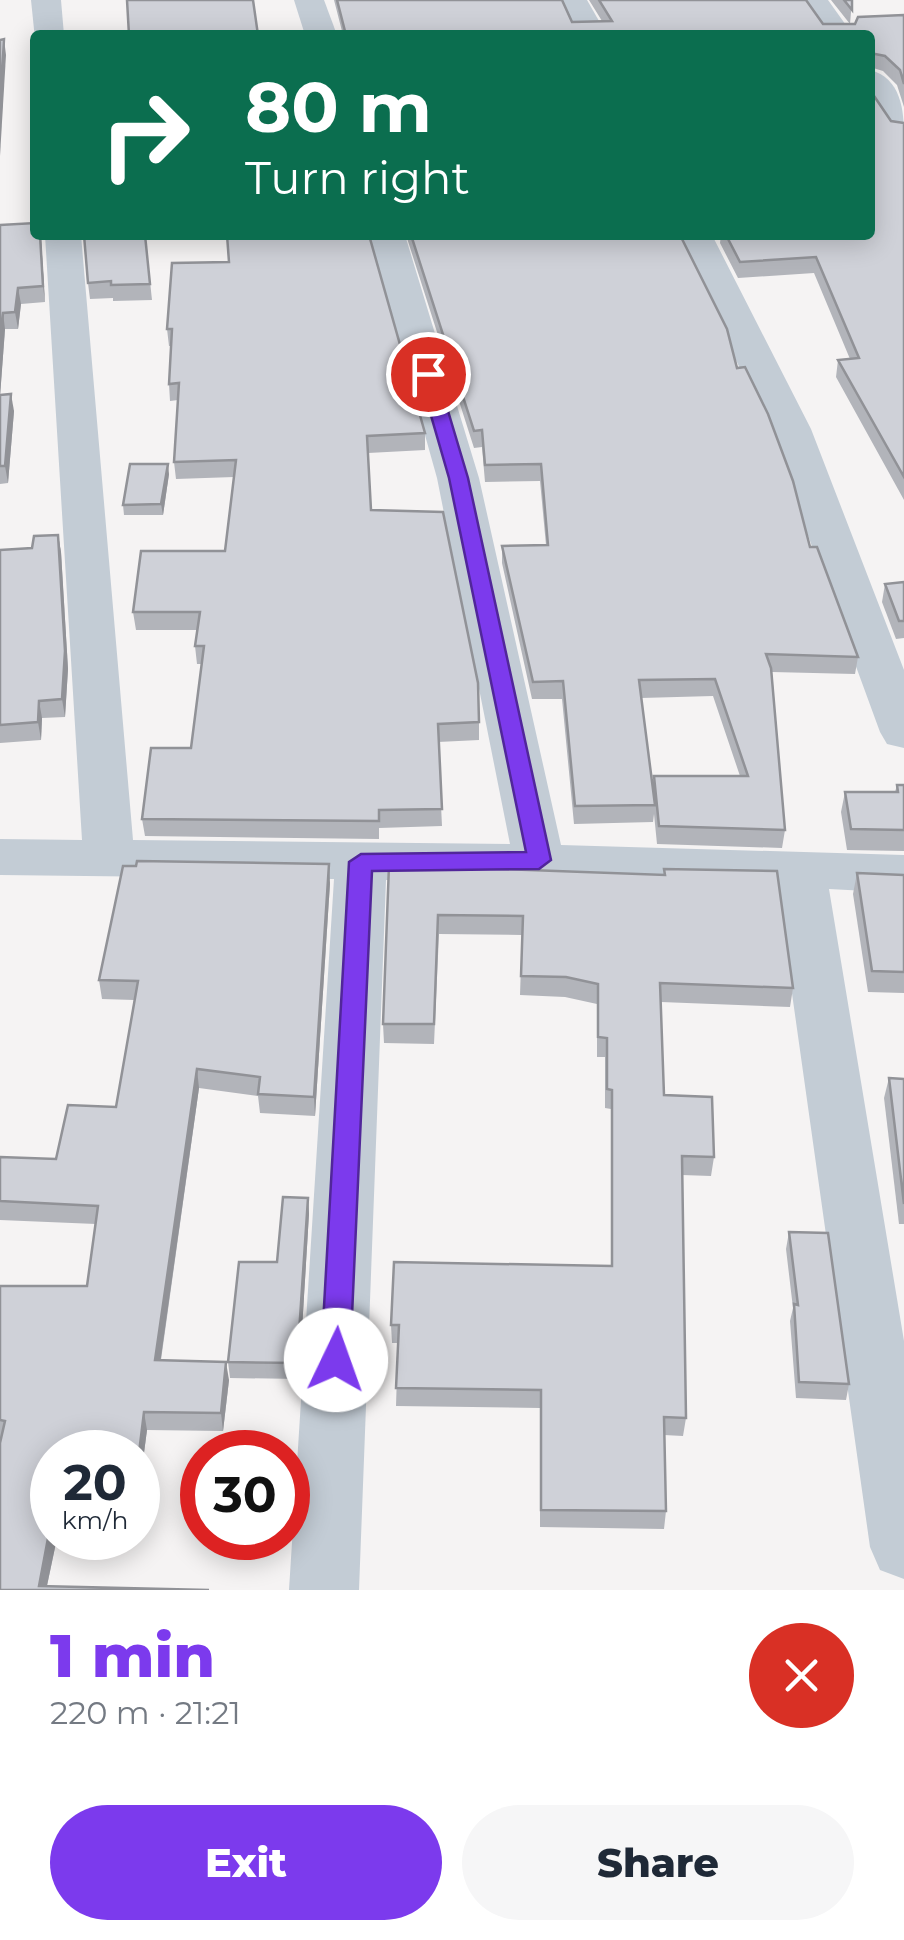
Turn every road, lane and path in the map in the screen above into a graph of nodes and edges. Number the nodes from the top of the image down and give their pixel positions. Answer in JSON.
{"nodes":[{"id":1,"x":46,"y":0,"type":"edge"},
{"id":2,"x":309,"y":0,"type":"edge"},
{"id":3,"x":572,"y":0,"type":"edge"},
{"id":4,"x":812,"y":0,"type":"edge"},
{"id":5,"x":48,"y":30,"type":"edge"},
{"id":6,"x":319,"y":30,"type":"edge"},
{"id":7,"x":588,"y":30,"type":"edge"},
{"id":8,"x":834,"y":30,"type":"edge"},
{"id":9,"x":875,"y":87,"type":"edge"},
{"id":10,"x":904,"y":127,"type":"edge"},
{"id":11,"x":63,"y":240,"type":"edge"},
{"id":12,"x":389,"y":240,"type":"edge"},
{"id":13,"x":696,"y":240,"type":"edge"},
{"id":14,"x":904,"y":732,"type":"edge"},
{"id":15,"x":0,"y":858,"type":"edge"},
{"id":16,"x":109,"y":859,"type":"junction"},
{"id":17,"x":539,"y":860,"type":"junction"},
{"id":18,"x":361,"y":862,"type":"junction"},
{"id":19,"x":800,"y":869,"type":"junction"},
{"id":20,"x":904,"y":874,"type":"edge"},
{"id":21,"x":904,"y":1546,"type":"edge"},
{"id":22,"x":324,"y":1590,"type":"edge"}],
"edges":[{"from":1,"to":5,"type":"street"},
{"from":2,"to":6,"type":"street"},
{"from":3,"to":7,"type":"street"},
{"from":4,"to":8,"type":"street"},
{"from":9,"to":10,"type":"street"},
{"from":11,"to":16,"type":"street"},
{"from":12,"to":17,"type":"street"},
{"from":13,"to":14,"type":"street"},
{"from":15,"to":16,"type":"street"},
{"from":16,"to":18,"type":"street"},
{"from":17,"to":18,"type":"street"},
{"from":17,"to":19,"type":"street"},
{"from":18,"to":22,"type":"street"},
{"from":19,"to":20,"type":"street"},
{"from":19,"to":21,"type":"street"}]}
